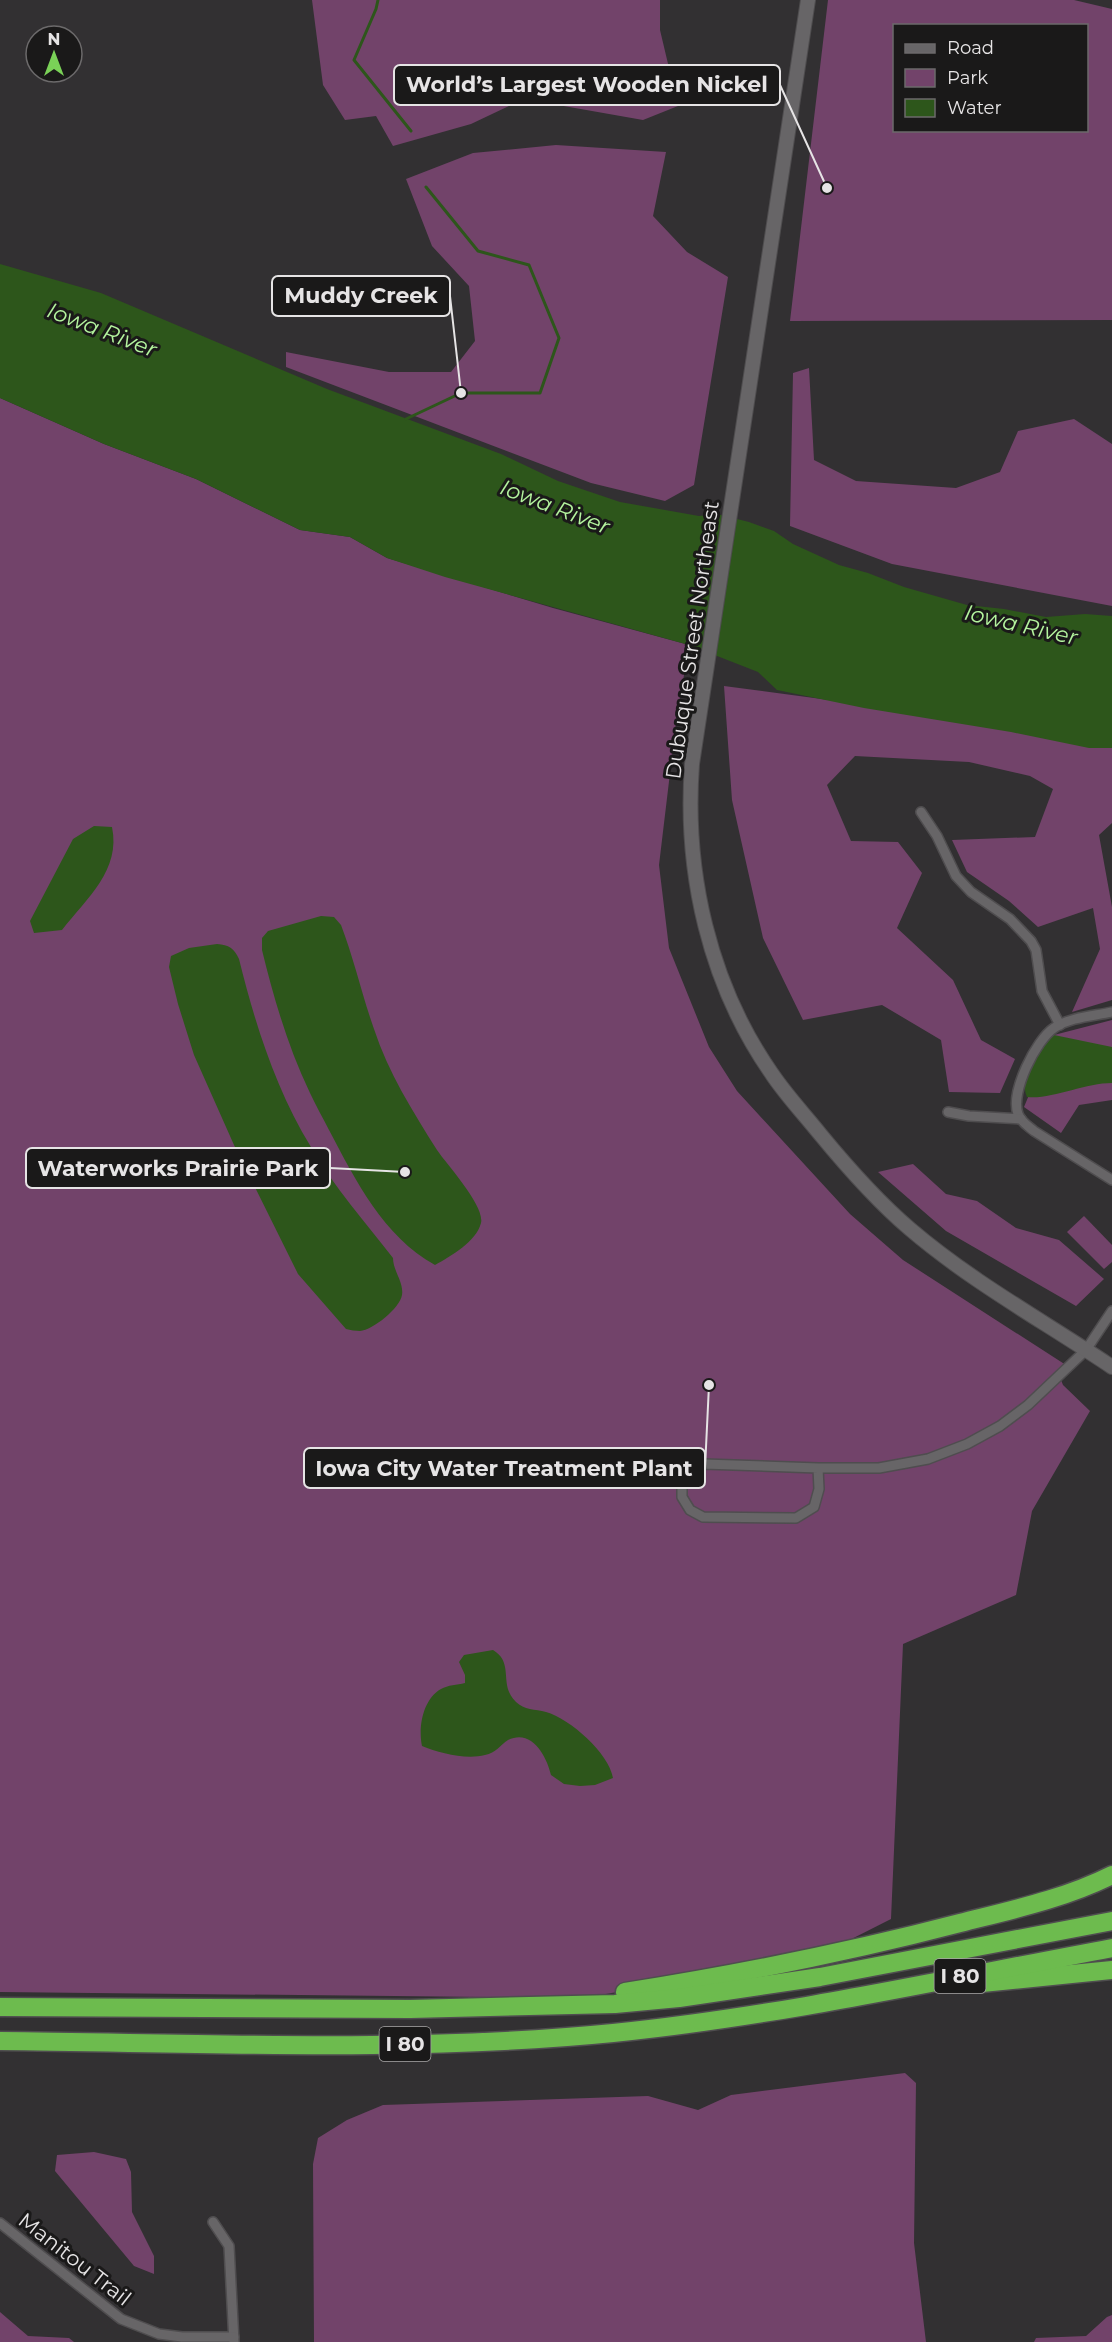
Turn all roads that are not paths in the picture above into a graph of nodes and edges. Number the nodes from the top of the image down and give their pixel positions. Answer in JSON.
{"nodes":[{"id":1,"x":807,"y":0,"type":"edge"},
{"id":2,"x":921,"y":812,"type":"dead end"},
{"id":3,"x":1112,"y":1011,"type":"edge"},
{"id":4,"x":1060,"y":1025,"type":"junction"},
{"id":5,"x":948,"y":1112,"type":"dead end"},
{"id":6,"x":1021,"y":1119,"type":"junction"},
{"id":7,"x":1112,"y":1180,"type":"edge"},
{"id":8,"x":1112,"y":1311,"type":"edge"},
{"id":9,"x":1086,"y":1350,"type":"junction"},
{"id":10,"x":1112,"y":1367,"type":"edge"},
{"id":11,"x":818,"y":1468,"type":"junction"},
{"id":12,"x":1112,"y":1875,"type":"edge"},
{"id":13,"x":1112,"y":1921,"type":"edge"},
{"id":14,"x":1112,"y":1948,"type":"edge"},
{"id":15,"x":1112,"y":1970,"type":"edge"},
{"id":16,"x":520,"y":2005,"type":"junction"},
{"id":17,"x":807,"y":2005,"type":"junction"},
{"id":18,"x":0,"y":2007,"type":"edge"},
{"id":19,"x":0,"y":2041,"type":"edge"},
{"id":20,"x":213,"y":2222,"type":"dead end"},
{"id":21,"x":0,"y":2223,"type":"edge"},
{"id":22,"x":234,"y":2340,"type":"edge"}],
"edges":[{"from":1,"to":9,"type":"main road","name":"Dubuque Street Northeast"},
{"from":2,"to":4,"type":"street"},
{"from":3,"to":4,"type":"street"},
{"from":4,"to":6,"type":"street"},
{"from":5,"to":6,"type":"street"},
{"from":6,"to":7,"type":"street"},
{"from":8,"to":9,"type":"street"},
{"from":9,"to":10,"type":"main road","name":"Dubuque Street Northeast"},
{"from":9,"to":11,"type":"street"},
{"from":11,"to":11,"type":"street"},
{"from":12,"to":16,"type":"highway"},
{"from":13,"to":16,"type":"highway","number":"I 80"},
{"from":14,"to":17,"type":"highway","number":"I 80"},
{"from":15,"to":17,"type":"highway"},
{"from":16,"to":18,"type":"highway","number":"I 80"},
{"from":17,"to":19,"type":"highway","number":"I 80"},
{"from":20,"to":22,"type":"street"},
{"from":21,"to":22,"type":"street","name":"Manitou Trail"}]}
